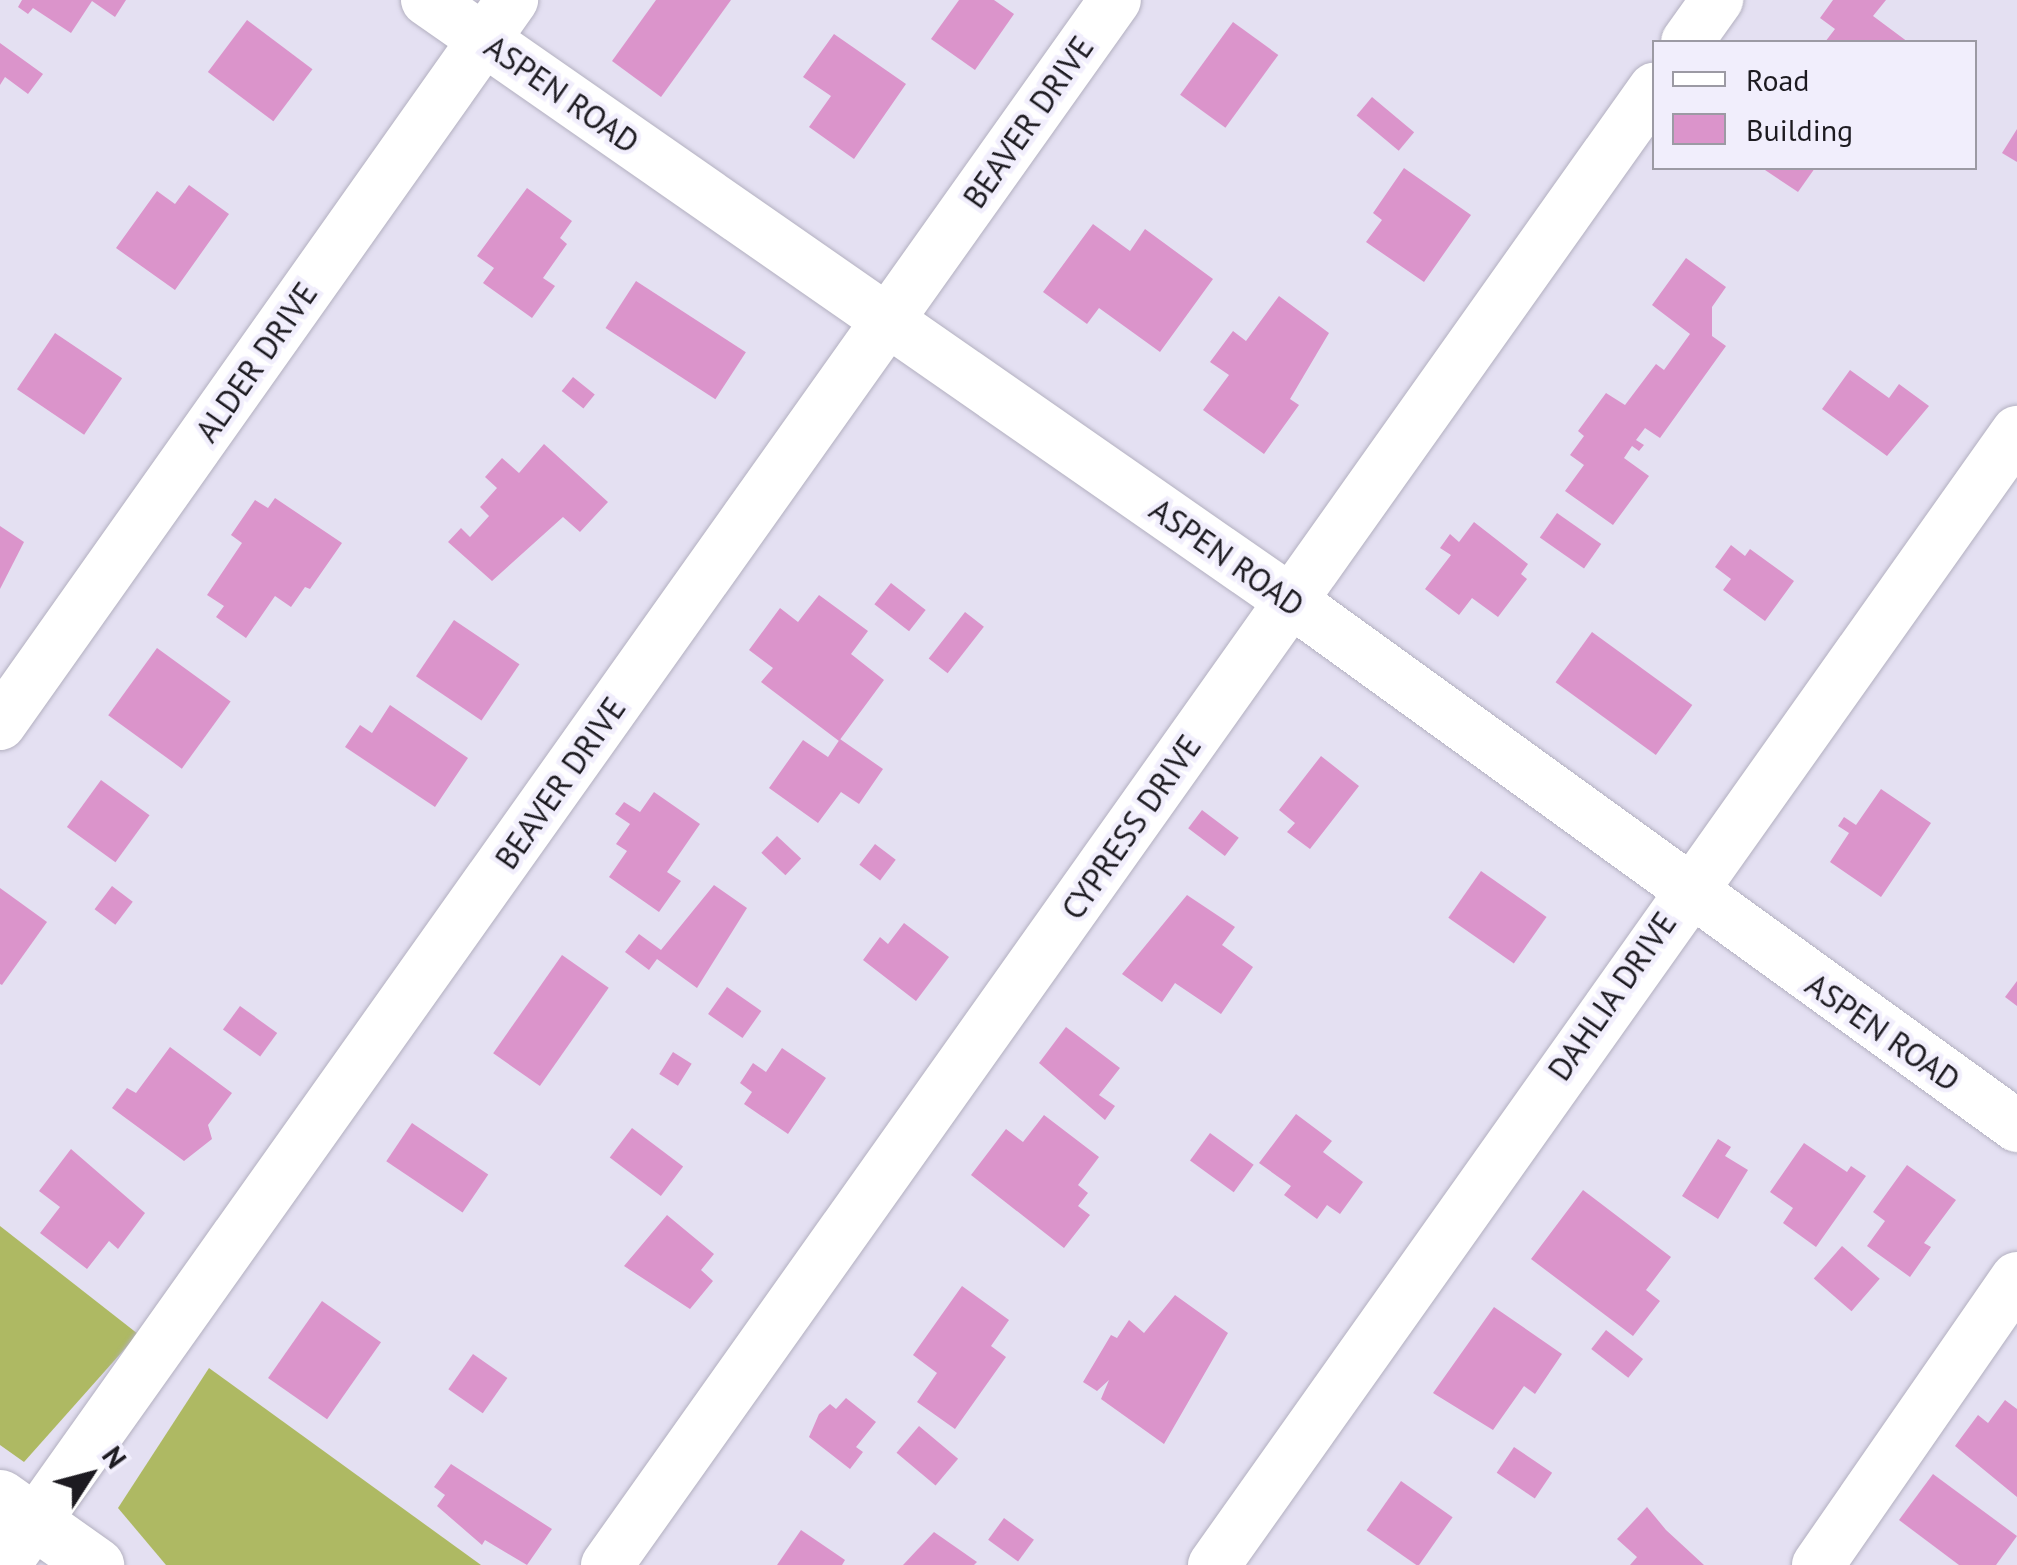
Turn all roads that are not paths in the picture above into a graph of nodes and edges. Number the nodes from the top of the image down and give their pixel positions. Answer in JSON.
{"nodes":[{"id":1,"x":427,"y":0,"type":"edge"},
{"id":2,"x":1115,"y":0,"type":"edge"},
{"id":3,"x":1718,"y":0,"type":"edge"},
{"id":4,"x":498,"y":20,"type":"edge"},
{"id":5,"x":1688,"y":40,"type":"edge"},
{"id":6,"x":1652,"y":92,"type":"edge"},
{"id":7,"x":888,"y":318,"type":"junction"},
{"id":8,"x":2017,"y":432,"type":"edge"},
{"id":9,"x":1291,"y":601,"type":"junction"},
{"id":10,"x":0,"y":724,"type":"edge"},
{"id":11,"x":1685,"y":892,"type":"junction"},
{"id":12,"x":2017,"y":1126,"type":"edge"},
{"id":13,"x":2017,"y":1278,"type":"edge"},
{"id":14,"x":13,"y":1528,"type":"edge"},
{"id":15,"x":96,"y":1565,"type":"edge"},
{"id":16,"x":607,"y":1565,"type":"edge"},
{"id":17,"x":1214,"y":1565,"type":"edge"},
{"id":18,"x":1818,"y":1565,"type":"edge"}],
"edges":[{"from":1,"to":4,"type":"street","name":"ASPEN ROAD"},
{"from":2,"to":7,"type":"street","name":"BEAVER DRIVE"},
{"from":3,"to":5,"type":"street"},
{"from":4,"to":7,"type":"street","name":"ASPEN ROAD"},
{"from":4,"to":10,"type":"street","name":"ALDER DRIVE"},
{"from":6,"to":9,"type":"street","name":"CYPRESS DRIVE"},
{"from":7,"to":9,"type":"street","name":"ASPEN ROAD"},
{"from":7,"to":14,"type":"street","name":"BEAVER DRIVE"},
{"from":8,"to":11,"type":"street","name":"DAHLIA DRIVE"},
{"from":9,"to":11,"type":"street","name":"ASPEN ROAD"},
{"from":9,"to":16,"type":"street","name":"CYPRESS DRIVE"},
{"from":11,"to":12,"type":"street","name":"ASPEN ROAD"},
{"from":11,"to":17,"type":"street","name":"DAHLIA DRIVE"},
{"from":13,"to":18,"type":"street"},
{"from":14,"to":15,"type":"street"}]}
